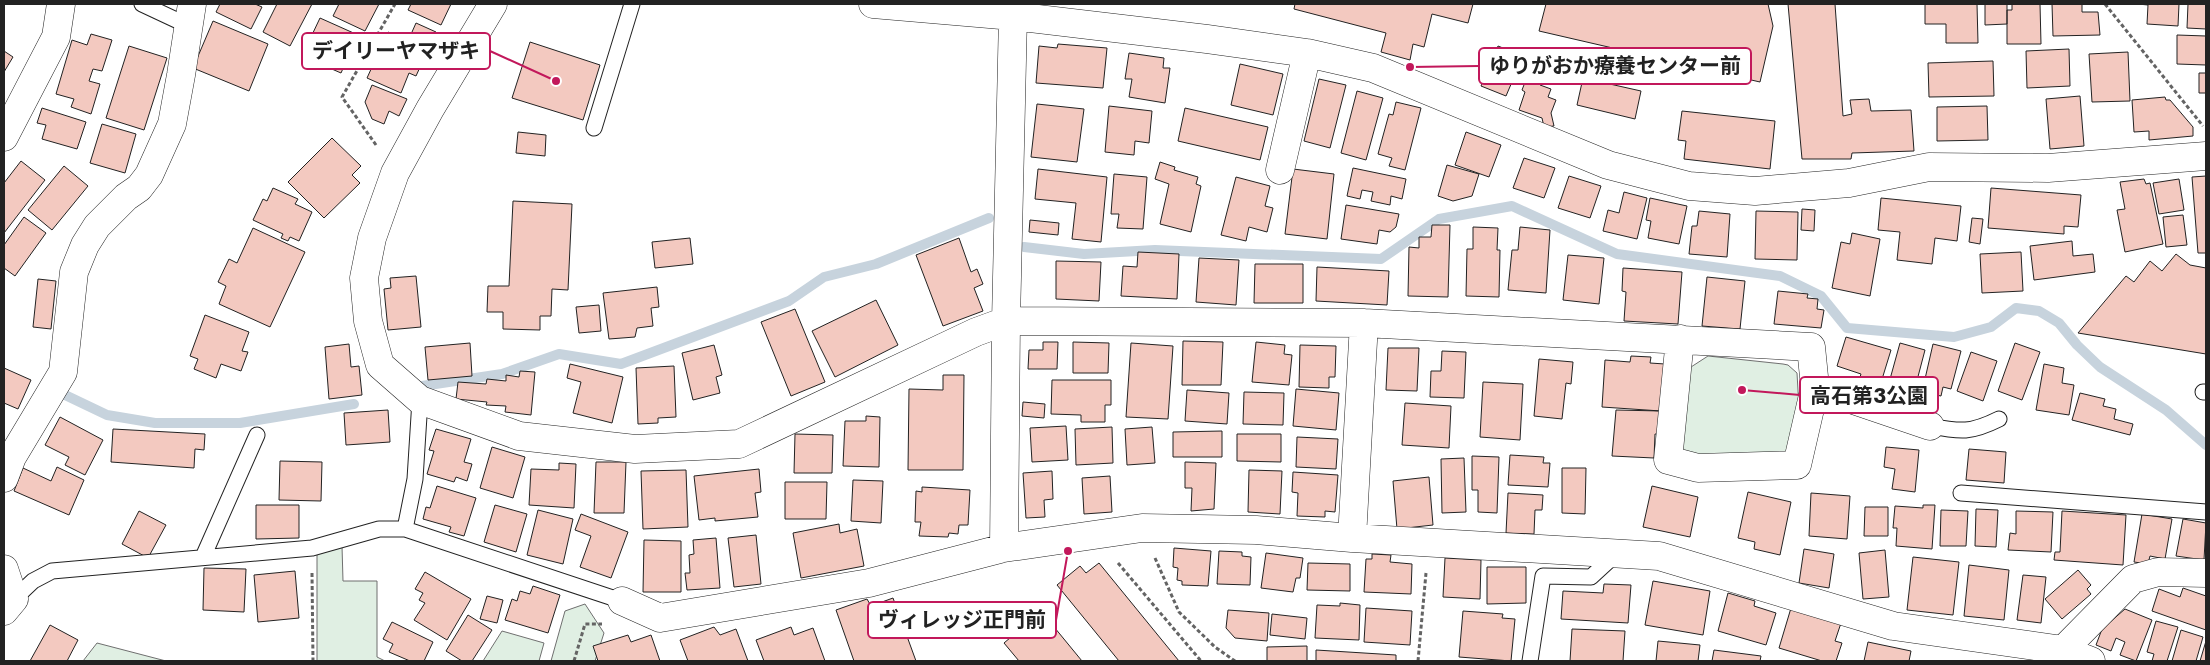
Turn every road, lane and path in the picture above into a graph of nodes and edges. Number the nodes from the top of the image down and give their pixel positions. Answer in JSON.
{"nodes":[{"id":1,"x":61,"y":4,"type":"edge"},
{"id":2,"x":142,"y":4,"type":"edge"},
{"id":3,"x":395,"y":4,"type":"edge"},
{"id":4,"x":493,"y":4,"type":"edge"},
{"id":5,"x":632,"y":4,"type":"edge"},
{"id":6,"x":873,"y":4,"type":"edge"},
{"id":7,"x":2105,"y":4,"type":"edge"},
{"id":8,"x":190,"y":15,"type":"edge"},
{"id":9,"x":1013,"y":16,"type":"junction"},
{"id":10,"x":1307,"y":54,"type":"junction"},
{"id":11,"x":594,"y":128,"type":"dead end"},
{"id":12,"x":2206,"y":130,"type":"edge"},
{"id":13,"x":4,"y":137,"type":"edge"},
{"id":14,"x":2206,"y":156,"type":"edge"},
{"id":15,"x":1280,"y":170,"type":"dead end"},
{"id":16,"x":396,"y":173,"type":"junction"},
{"id":17,"x":1006,"y":321,"type":"junction"},
{"id":18,"x":1364,"y":323,"type":"junction"},
{"id":19,"x":1680,"y":339,"type":"junction"},
{"id":20,"x":1815,"y":387,"type":"junction"},
{"id":21,"x":420,"y":400,"type":"junction"},
{"id":22,"x":1999,"y":419,"type":"dead end"},
{"id":23,"x":1930,"y":426,"type":"joint"},
{"id":24,"x":257,"y":435,"type":"dead end"},
{"id":25,"x":7,"y":462,"type":"edge"},
{"id":26,"x":1962,"y":493,"type":"dead end"},
{"id":27,"x":2206,"y":512,"type":"edge"},
{"id":28,"x":1142,"y":528,"type":"junction"},
{"id":29,"x":405,"y":529,"type":"junction"},
{"id":30,"x":1352,"y":538,"type":"junction"},
{"id":31,"x":1425,"y":542,"type":"junction"},
{"id":32,"x":312,"y":548,"type":"junction"},
{"id":33,"x":1004,"y":548,"type":"junction"},
{"id":34,"x":1616,"y":554,"type":"junction"},
{"id":35,"x":203,"y":557,"type":"junction"},
{"id":36,"x":1114,"y":559,"type":"dead end"},
{"id":37,"x":4,"y":569,"type":"edge"},
{"id":38,"x":2206,"y":573,"type":"edge"},
{"id":39,"x":622,"y":601,"type":"junction"},
{"id":40,"x":9,"y":605,"type":"edge"},
{"id":41,"x":2062,"y":656,"type":"edge"},
{"id":42,"x":313,"y":661,"type":"edge"},
{"id":43,"x":574,"y":661,"type":"edge"},
{"id":44,"x":1201,"y":661,"type":"edge"},
{"id":45,"x":1236,"y":661,"type":"edge"},
{"id":46,"x":1418,"y":661,"type":"edge"},
{"id":47,"x":1530,"y":661,"type":"edge"},
{"id":48,"x":2091,"y":661,"type":"edge"}],
"edges":[{"from":1,"to":13,"type":"street"},
{"from":2,"to":8,"type":"lane"},
{"from":3,"to":16,"type":"path"},
{"from":4,"to":16,"type":"street"},
{"from":5,"to":11,"type":"lane"},
{"from":6,"to":9,"type":"street"},
{"from":7,"to":12,"type":"path"},
{"from":8,"to":25,"type":"street"},
{"from":9,"to":10,"type":"street"},
{"from":9,"to":17,"type":"street"},
{"from":10,"to":14,"type":"street"},
{"from":10,"to":15,"type":"street"},
{"from":16,"to":21,"type":"street"},
{"from":17,"to":18,"type":"street"},
{"from":17,"to":21,"type":"street"},
{"from":17,"to":33,"type":"street"},
{"from":18,"to":19,"type":"street"},
{"from":18,"to":30,"type":"street"},
{"from":19,"to":20,"type":"street"},
{"from":19,"to":20,"type":"street"},
{"from":20,"to":23,"type":"street"},
{"from":21,"to":29,"type":"lane"},
{"from":22,"to":23,"type":"lane"},
{"from":24,"to":35,"type":"lane"},
{"from":26,"to":27,"type":"lane"},
{"from":28,"to":30,"type":"street"},
{"from":28,"to":33,"type":"street"},
{"from":28,"to":45,"type":"path"},
{"from":29,"to":32,"type":"lane"},
{"from":29,"to":39,"type":"lane"},
{"from":30,"to":31,"type":"street"},
{"from":31,"to":34,"type":"street"},
{"from":31,"to":46,"type":"path"},
{"from":32,"to":35,"type":"lane"},
{"from":32,"to":42,"type":"path"},
{"from":33,"to":39,"type":"street"},
{"from":34,"to":41,"type":"street"},
{"from":34,"to":47,"type":"lane"},
{"from":35,"to":40,"type":"lane"},
{"from":36,"to":44,"type":"path"},
{"from":37,"to":40,"type":"street"},
{"from":38,"to":41,"type":"street"},
{"from":39,"to":43,"type":"path"},
{"from":41,"to":48,"type":"street"}]}
